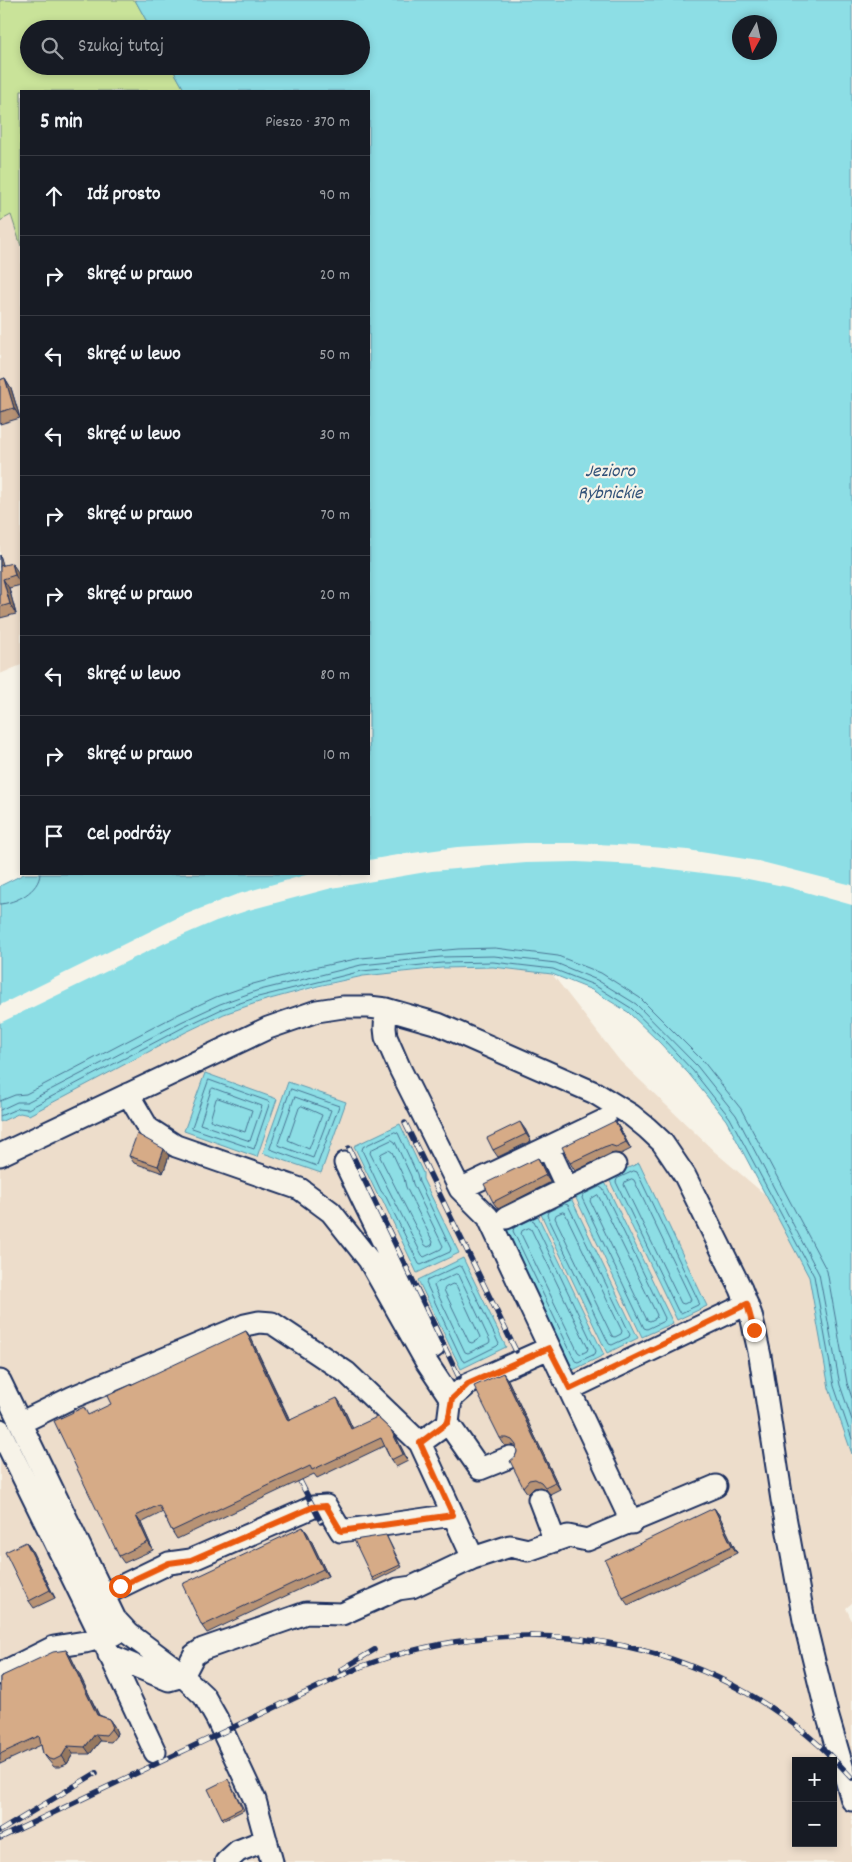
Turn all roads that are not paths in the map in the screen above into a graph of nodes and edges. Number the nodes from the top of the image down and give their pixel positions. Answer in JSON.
{"nodes":[{"id":1,"x":386,"y":1009,"type":"junction"},
{"id":2,"x":128,"y":1094,"type":"junction"},
{"id":3,"x":605,"y":1120,"type":"dead end"},
{"id":4,"x":548,"y":1147,"type":"junction"},
{"id":5,"x":0,"y":1155,"type":"edge"},
{"id":6,"x":345,"y":1163,"type":"dead end"},
{"id":7,"x":615,"y":1165,"type":"dead end"},
{"id":8,"x":567,"y":1188,"type":"junction"},
{"id":9,"x":460,"y":1189,"type":"junction"},
{"id":10,"x":506,"y":1218,"type":"dead end"},
{"id":11,"x":747,"y":1304,"type":"junction"},
{"id":12,"x":549,"y":1348,"type":"junction"},
{"id":13,"x":0,"y":1381,"type":"edge"},
{"id":14,"x":570,"y":1389,"type":"junction"},
{"id":15,"x":454,"y":1397,"type":"junction"},
{"id":16,"x":448,"y":1422,"type":"junction"},
{"id":17,"x":20,"y":1423,"type":"junction"},
{"id":18,"x":0,"y":1430,"type":"edge"},
{"id":19,"x":420,"y":1443,"type":"junction"},
{"id":20,"x":510,"y":1457,"type":"dead end"},
{"id":21,"x":716,"y":1486,"type":"dead end"},
{"id":22,"x":539,"y":1499,"type":"dead end"},
{"id":23,"x":453,"y":1515,"type":"junction"},
{"id":24,"x":632,"y":1522,"type":"junction"},
{"id":25,"x":555,"y":1541,"type":"junction"},
{"id":26,"x":473,"y":1558,"type":"junction"},
{"id":27,"x":103,"y":1595,"type":"junction"},
{"id":28,"x":124,"y":1629,"type":"junction"},
{"id":29,"x":105,"y":1647,"type":"junction"},
{"id":30,"x":0,"y":1674,"type":"edge"},
{"id":31,"x":183,"y":1676,"type":"junction"},
{"id":32,"x":155,"y":1752,"type":"dead end"},
{"id":33,"x":852,"y":1800,"type":"edge"},
{"id":34,"x":266,"y":1840,"type":"junction"},
{"id":35,"x":226,"y":1862,"type":"edge"},
{"id":36,"x":272,"y":1862,"type":"edge"}],
"edges":[{"from":1,"to":2,"type":"lane"},
{"from":1,"to":9,"type":"lane"},
{"from":1,"to":11,"type":"lane"},
{"from":2,"to":5,"type":"lane"},
{"from":2,"to":15,"type":"lane"},
{"from":3,"to":4,"type":"lane"},
{"from":4,"to":8,"type":"lane"},
{"from":4,"to":9,"type":"lane"},
{"from":6,"to":15,"type":"lane"},
{"from":7,"to":8,"type":"lane"},
{"from":8,"to":10,"type":"lane"},
{"from":9,"to":12,"type":"lane"},
{"from":11,"to":14,"type":"lane"},
{"from":11,"to":33,"type":"lane"},
{"from":12,"to":14,"type":"lane"},
{"from":12,"to":15,"type":"lane"},
{"from":13,"to":17,"type":"lane"},
{"from":14,"to":24,"type":"lane"},
{"from":15,"to":16,"type":"lane"},
{"from":16,"to":19,"type":"lane"},
{"from":16,"to":20,"type":"lane"},
{"from":17,"to":19,"type":"lane"},
{"from":17,"to":27,"type":"lane"},
{"from":18,"to":29,"type":"lane"},
{"from":19,"to":23,"type":"lane"},
{"from":21,"to":24,"type":"lane"},
{"from":22,"to":25,"type":"lane"},
{"from":23,"to":26,"type":"lane"},
{"from":23,"to":27,"type":"lane"},
{"from":24,"to":25,"type":"lane"},
{"from":25,"to":26,"type":"lane"},
{"from":26,"to":31,"type":"lane"},
{"from":27,"to":28,"type":"lane"},
{"from":28,"to":29,"type":"lane"},
{"from":28,"to":31,"type":"lane"},
{"from":29,"to":30,"type":"lane"},
{"from":29,"to":31,"type":"lane"},
{"from":29,"to":32,"type":"lane"},
{"from":31,"to":34,"type":"lane"},
{"from":34,"to":35,"type":"lane"},
{"from":34,"to":36,"type":"lane"}]}
